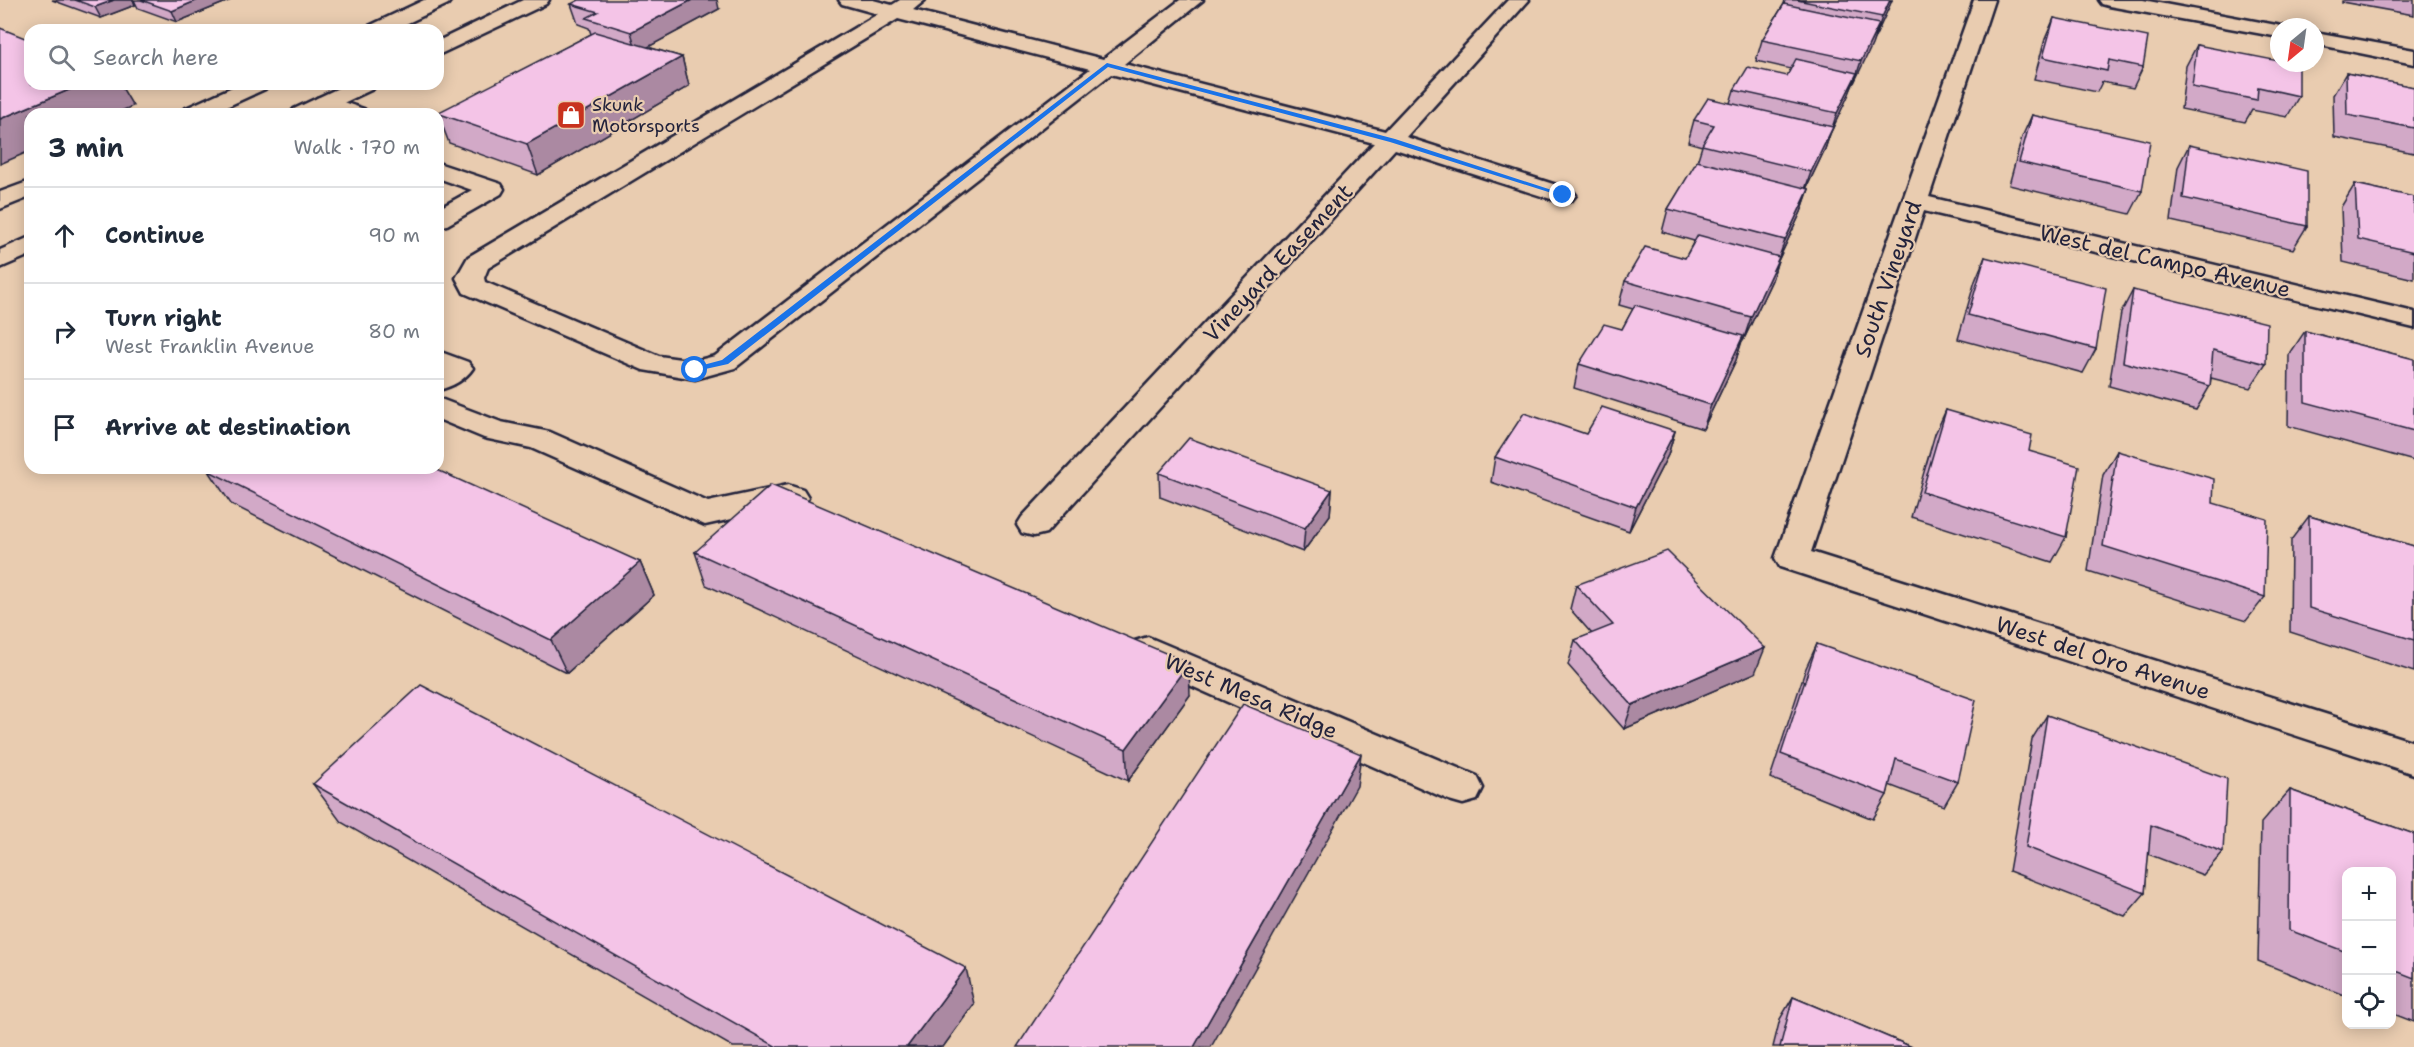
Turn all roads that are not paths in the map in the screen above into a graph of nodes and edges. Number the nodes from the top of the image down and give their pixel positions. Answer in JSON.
{"nodes":[{"id":1,"x":441,"y":0,"type":"edge"},
{"id":2,"x":539,"y":0,"type":"edge"},
{"id":3,"x":849,"y":0,"type":"edge"},
{"id":4,"x":1192,"y":0,"type":"edge"},
{"id":5,"x":1519,"y":0,"type":"edge"},
{"id":6,"x":1984,"y":0,"type":"edge"},
{"id":7,"x":2109,"y":0,"type":"edge"},
{"id":8,"x":2130,"y":2,"type":"edge"},
{"id":9,"x":906,"y":6,"type":"edge"},
{"id":10,"x":389,"y":24,"type":"edge"},
{"id":11,"x":2270,"y":30,"type":"edge"},
{"id":12,"x":2324,"y":40,"type":"edge"},
{"id":13,"x":444,"y":46,"type":"edge"},
{"id":14,"x":2414,"y":57,"type":"edge"},
{"id":15,"x":1107,"y":65,"type":"junction"},
{"id":16,"x":244,"y":90,"type":"edge"},
{"id":17,"x":352,"y":90,"type":"edge"},
{"id":18,"x":325,"y":103,"type":"junction"},
{"id":19,"x":205,"y":108,"type":"edge"},
{"id":20,"x":315,"y":108,"type":"edge"},
{"id":21,"x":339,"y":108,"type":"edge"},
{"id":22,"x":1392,"y":140,"type":"junction"},
{"id":23,"x":444,"y":172,"type":"edge"},
{"id":24,"x":24,"y":191,"type":"edge"},
{"id":25,"x":1563,"y":195,"type":"dead end"},
{"id":26,"x":0,"y":201,"type":"edge"},
{"id":27,"x":1915,"y":201,"type":"junction"},
{"id":28,"x":444,"y":217,"type":"edge"},
{"id":29,"x":24,"y":248,"type":"edge"},
{"id":30,"x":0,"y":260,"type":"edge"},
{"id":31,"x":2414,"y":320,"type":"edge"},
{"id":32,"x":444,"y":362,"type":"edge"},
{"id":33,"x":444,"y":377,"type":"edge"},
{"id":34,"x":444,"y":410,"type":"edge"},
{"id":35,"x":820,"y":510,"type":"edge"},
{"id":36,"x":1034,"y":525,"type":"dead end"},
{"id":37,"x":1792,"y":558,"type":"joint"},
{"id":38,"x":1114,"y":637,"type":"edge"},
{"id":39,"x":2414,"y":758,"type":"edge"},
{"id":40,"x":1463,"y":788,"type":"dead end"}],
"edges":[{"from":1,"to":10,"type":"street"},
{"from":2,"to":13,"type":"street"},
{"from":3,"to":9,"type":"street"},
{"from":4,"to":15,"type":"street"},
{"from":5,"to":22,"type":"street","name":"Vineyard Easement"},
{"from":6,"to":27,"type":"street","name":"South Vineyard"},
{"from":7,"to":8,"type":"street"},
{"from":8,"to":11,"type":"street"},
{"from":9,"to":15,"type":"street"},
{"from":9,"to":15,"type":"street"},
{"from":12,"to":14,"type":"street"},
{"from":15,"to":22,"type":"street"},
{"from":16,"to":19,"type":"street"},
{"from":17,"to":18,"type":"street"},
{"from":18,"to":20,"type":"street"},
{"from":18,"to":21,"type":"street"},
{"from":22,"to":25,"type":"street"},
{"from":22,"to":36,"type":"street","name":"Vineyard Easement"},
{"from":23,"to":28,"type":"street"},
{"from":24,"to":26,"type":"street"},
{"from":27,"to":31,"type":"street","name":"West del Campo Avenue"},
{"from":27,"to":37,"type":"street","name":"South Vineyard"},
{"from":29,"to":30,"type":"street"},
{"from":32,"to":33,"type":"street"},
{"from":34,"to":35,"type":"street"},
{"from":37,"to":39,"type":"street","name":"West del Oro Avenue"},
{"from":38,"to":40,"type":"street","name":"West Mesa Ridge"}]}
